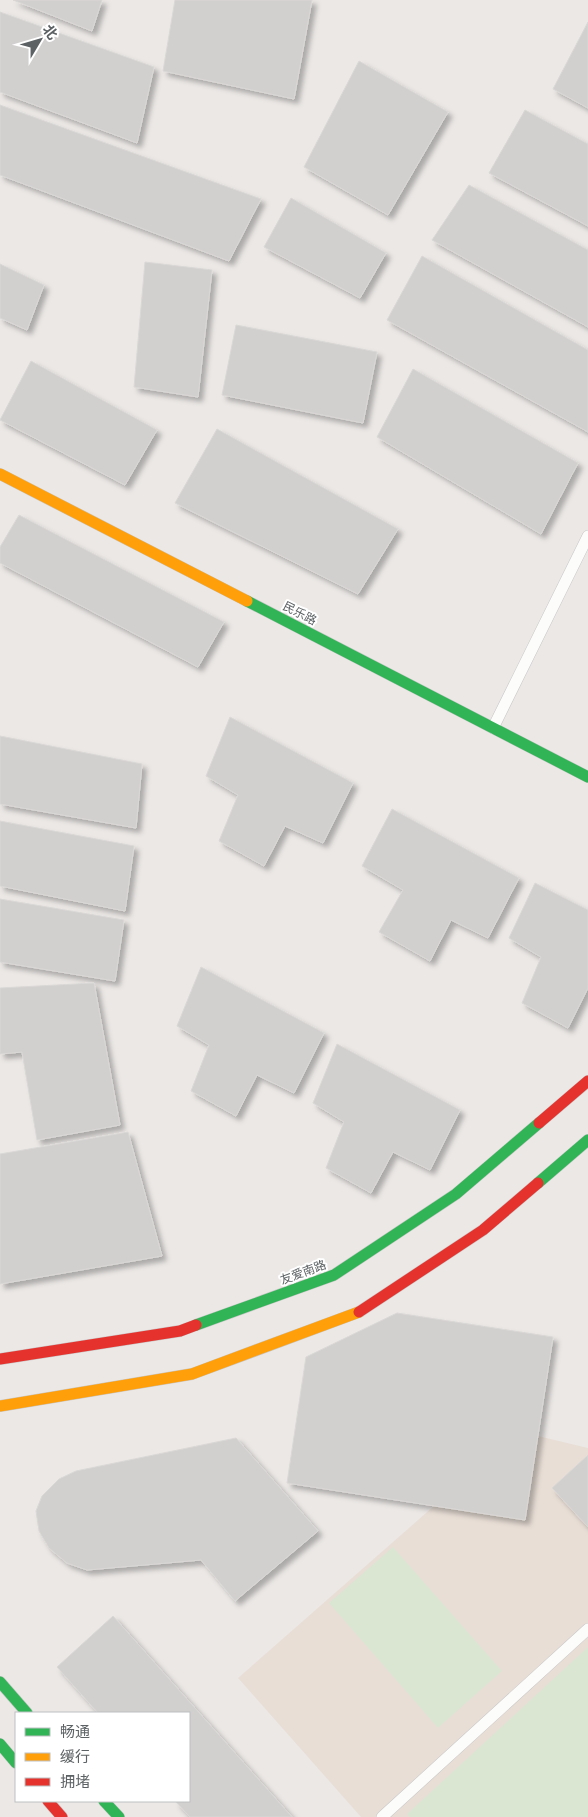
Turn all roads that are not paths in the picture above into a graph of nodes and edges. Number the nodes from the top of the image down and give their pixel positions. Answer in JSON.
{"nodes":[{"id":1,"x":0,"y":474,"type":"edge"},
{"id":2,"x":588,"y":536,"type":"edge"},
{"id":3,"x":493,"y":728,"type":"junction"},
{"id":4,"x":588,"y":777,"type":"edge"},
{"id":5,"x":588,"y":1081,"type":"edge"},
{"id":6,"x":588,"y":1140,"type":"edge"},
{"id":7,"x":0,"y":1359,"type":"edge"},
{"id":8,"x":0,"y":1406,"type":"edge"},
{"id":9,"x":588,"y":1629,"type":"edge"},
{"id":10,"x":0,"y":1682,"type":"edge"},
{"id":11,"x":26,"y":1712,"type":"edge"},
{"id":12,"x":0,"y":1744,"type":"edge"},
{"id":13,"x":15,"y":1762,"type":"edge"},
{"id":14,"x":49,"y":1802,"type":"edge"},
{"id":15,"x":105,"y":1802,"type":"edge"},
{"id":16,"x":62,"y":1817,"type":"edge"},
{"id":17,"x":119,"y":1817,"type":"edge"},
{"id":18,"x":382,"y":1817,"type":"edge"}],
"edges":[{"from":1,"to":3,"type":"main road","name":"民乐路"},
{"from":2,"to":3,"type":"lane"},
{"from":3,"to":4,"type":"main road","name":"民乐路"},
{"from":5,"to":7,"type":"main road","name":"友爱南路"},
{"from":6,"to":8,"type":"main road"},
{"from":9,"to":18,"type":"lane"},
{"from":10,"to":11,"type":"main road"},
{"from":12,"to":13,"type":"main road"},
{"from":14,"to":16,"type":"main road"},
{"from":15,"to":17,"type":"main road"}]}
